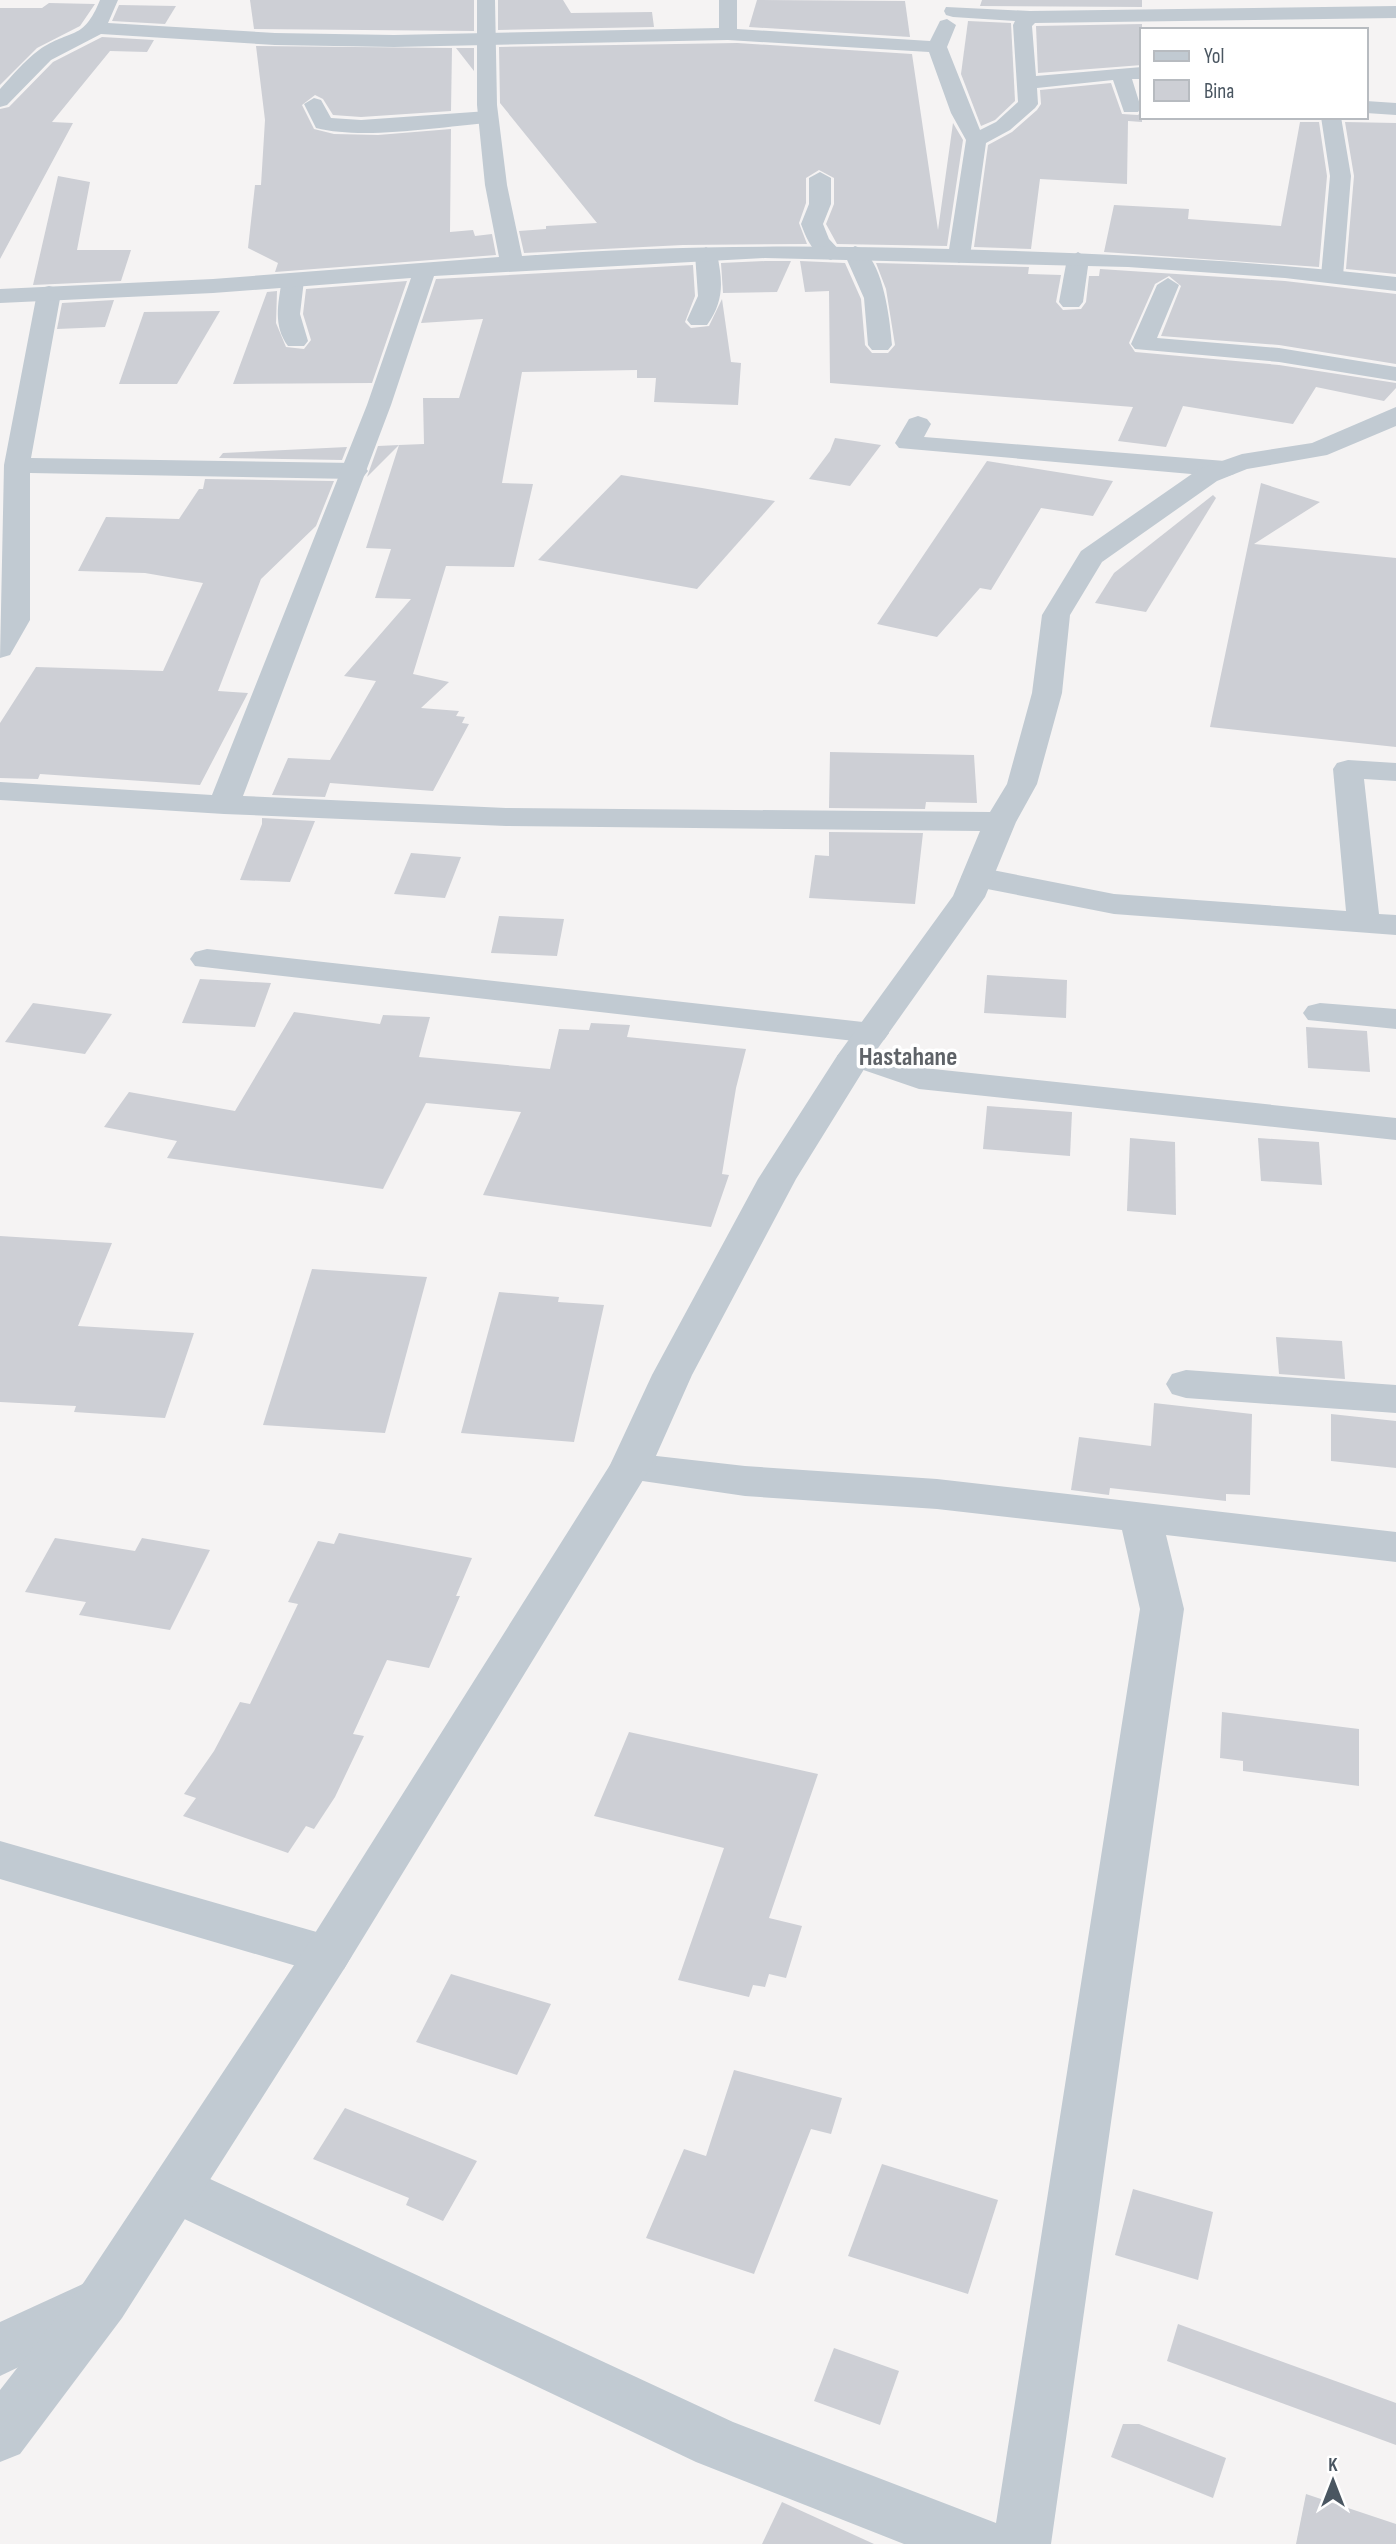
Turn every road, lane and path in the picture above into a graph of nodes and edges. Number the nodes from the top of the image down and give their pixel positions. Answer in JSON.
{"nodes":[{"id":1,"x":109,"y":0,"type":"edge"},
{"id":2,"x":485,"y":0,"type":"edge"},
{"id":3,"x":728,"y":0,"type":"edge"},
{"id":4,"x":952,"y":6,"type":"edge"},
{"id":5,"x":1390,"y":8,"type":"edge"},
{"id":6,"x":1030,"y":17,"type":"junction"},
{"id":7,"x":1286,"y":22,"type":"edge"},
{"id":8,"x":1203,"y":23,"type":"edge"},
{"id":9,"x":99,"y":28,"type":"junction"},
{"id":10,"x":728,"y":34,"type":"junction"},
{"id":11,"x":487,"y":40,"type":"junction"},
{"id":12,"x":937,"y":47,"type":"junction"},
{"id":13,"x":0,"y":73,"type":"edge"},
{"id":14,"x":28,"y":73,"type":"junction"},
{"id":15,"x":1140,"y":73,"type":"edge"},
{"id":16,"x":1121,"y":74,"type":"junction"},
{"id":17,"x":1027,"y":83,"type":"junction"},
{"id":18,"x":0,"y":101,"type":"edge"},
{"id":19,"x":314,"y":104,"type":"dead end"},
{"id":20,"x":1368,"y":107,"type":"edge"},
{"id":21,"x":1131,"y":108,"type":"dead end"},
{"id":22,"x":1396,"y":109,"type":"edge"},
{"id":23,"x":488,"y":117,"type":"junction"},
{"id":24,"x":1332,"y":119,"type":"edge"},
{"id":25,"x":976,"y":140,"type":"junction"},
{"id":26,"x":820,"y":178,"type":"dead end"},
{"id":27,"x":831,"y":253,"type":"junction"},
{"id":28,"x":706,"y":254,"type":"junction"},
{"id":29,"x":855,"y":254,"type":"junction"},
{"id":30,"x":959,"y":256,"type":"junction"},
{"id":31,"x":1078,"y":259,"type":"junction"},
{"id":32,"x":512,"y":264,"type":"junction"},
{"id":33,"x":425,"y":270,"type":"junction"},
{"id":34,"x":1332,"y":276,"type":"junction"},
{"id":35,"x":293,"y":280,"type":"junction"},
{"id":36,"x":1396,"y":284,"type":"edge"},
{"id":37,"x":1168,"y":285,"type":"dead end"},
{"id":38,"x":49,"y":293,"type":"junction"},
{"id":39,"x":0,"y":296,"type":"edge"},
{"id":40,"x":1072,"y":302,"type":"dead end"},
{"id":41,"x":699,"y":320,"type":"dead end"},
{"id":42,"x":296,"y":341,"type":"dead end"},
{"id":43,"x":880,"y":345,"type":"dead end"},
{"id":44,"x":1396,"y":374,"type":"edge"},
{"id":45,"x":26,"y":407,"type":"junction"},
{"id":46,"x":0,"y":409,"type":"edge"},
{"id":47,"x":1396,"y":415,"type":"edge"},
{"id":48,"x":918,"y":424,"type":"dead end"},
{"id":49,"x":17,"y":465,"type":"junction"},
{"id":50,"x":1225,"y":469,"type":"junction"},
{"id":51,"x":355,"y":471,"type":"junction"},
{"id":52,"x":9,"y":566,"type":"edge"},
{"id":53,"x":0,"y":649,"type":"edge"},
{"id":54,"x":1396,"y":772,"type":"edge"},
{"id":55,"x":0,"y":791,"type":"edge"},
{"id":56,"x":224,"y":805,"type":"junction"},
{"id":57,"x":1000,"y":822,"type":"junction"},
{"id":58,"x":977,"y":877,"type":"junction"},
{"id":59,"x":1364,"y":923,"type":"junction"},
{"id":60,"x":1396,"y":925,"type":"edge"},
{"id":61,"x":207,"y":959,"type":"dead end"},
{"id":62,"x":1320,"y":1013,"type":"dead end"},
{"id":63,"x":1396,"y":1018,"type":"edge"},
{"id":64,"x":864,"y":1044,"type":"junction"},
{"id":65,"x":1396,"y":1129,"type":"edge"},
{"id":66,"x":1185,"y":1384,"type":"dead end"},
{"id":67,"x":1396,"y":1399,"type":"edge"},
{"id":68,"x":630,"y":1466,"type":"junction"},
{"id":69,"x":1140,"y":1517,"type":"junction"},
{"id":70,"x":1396,"y":1547,"type":"edge"},
{"id":71,"x":0,"y":1860,"type":"edge"},
{"id":72,"x":327,"y":1955,"type":"junction"},
{"id":73,"x":176,"y":2189,"type":"junction"},
{"id":74,"x":103,"y":2300,"type":"junction"},
{"id":75,"x":0,"y":2350,"type":"edge"},
{"id":76,"x":0,"y":2435,"type":"edge"},
{"id":77,"x":977,"y":2544,"type":"edge"},
{"id":78,"x":1022,"y":2544,"type":"edge"}],
"edges":[{"from":1,"to":9,"type":"street"},
{"from":2,"to":11,"type":"street"},
{"from":3,"to":10,"type":"street"},
{"from":4,"to":6,"type":"street"},
{"from":4,"to":12,"type":"street"},
{"from":5,"to":7,"type":"street"},
{"from":6,"to":8,"type":"street"},
{"from":6,"to":17,"type":"street"},
{"from":7,"to":8,"type":"street"},
{"from":9,"to":11,"type":"street"},
{"from":9,"to":14,"type":"street"},
{"from":10,"to":11,"type":"street"},
{"from":10,"to":12,"type":"street"},
{"from":11,"to":23,"type":"street"},
{"from":12,"to":25,"type":"street"},
{"from":13,"to":14,"type":"street"},
{"from":14,"to":18,"type":"street"},
{"from":15,"to":16,"type":"street"},
{"from":16,"to":17,"type":"street"},
{"from":16,"to":21,"type":"street"},
{"from":17,"to":25,"type":"street"},
{"from":19,"to":23,"type":"street"},
{"from":20,"to":22,"type":"street"},
{"from":23,"to":32,"type":"street"},
{"from":24,"to":34,"type":"street"},
{"from":25,"to":30,"type":"street"},
{"from":26,"to":27,"type":"street"},
{"from":27,"to":28,"type":"street"},
{"from":27,"to":29,"type":"street"},
{"from":28,"to":32,"type":"street"},
{"from":28,"to":41,"type":"street"},
{"from":29,"to":30,"type":"street"},
{"from":29,"to":43,"type":"street"},
{"from":30,"to":31,"type":"street"},
{"from":31,"to":34,"type":"street"},
{"from":31,"to":40,"type":"street"},
{"from":32,"to":33,"type":"street"},
{"from":33,"to":35,"type":"street"},
{"from":33,"to":51,"type":"street"},
{"from":34,"to":36,"type":"street"},
{"from":35,"to":38,"type":"street"},
{"from":35,"to":42,"type":"street"},
{"from":37,"to":44,"type":"street"},
{"from":38,"to":39,"type":"street"},
{"from":38,"to":45,"type":"street"},
{"from":45,"to":46,"type":"street"},
{"from":45,"to":49,"type":"street"},
{"from":47,"to":50,"type":"street"},
{"from":48,"to":50,"type":"street"},
{"from":49,"to":51,"type":"street"},
{"from":49,"to":52,"type":"street"},
{"from":50,"to":57,"type":"street"},
{"from":51,"to":56,"type":"street"},
{"from":52,"to":53,"type":"street"},
{"from":54,"to":59,"type":"street"},
{"from":55,"to":56,"type":"street"},
{"from":56,"to":57,"type":"street"},
{"from":57,"to":58,"type":"street"},
{"from":58,"to":59,"type":"street"},
{"from":58,"to":64,"type":"street"},
{"from":59,"to":60,"type":"street"},
{"from":61,"to":64,"type":"street"},
{"from":62,"to":63,"type":"street"},
{"from":64,"to":65,"type":"street"},
{"from":64,"to":68,"type":"street"},
{"from":66,"to":67,"type":"street"},
{"from":68,"to":69,"type":"street"},
{"from":68,"to":72,"type":"street"},
{"from":69,"to":70,"type":"street"},
{"from":69,"to":78,"type":"street"},
{"from":71,"to":72,"type":"street"},
{"from":72,"to":73,"type":"street"},
{"from":73,"to":74,"type":"street"},
{"from":73,"to":77,"type":"street"},
{"from":74,"to":75,"type":"street"},
{"from":74,"to":76,"type":"street"}]}
